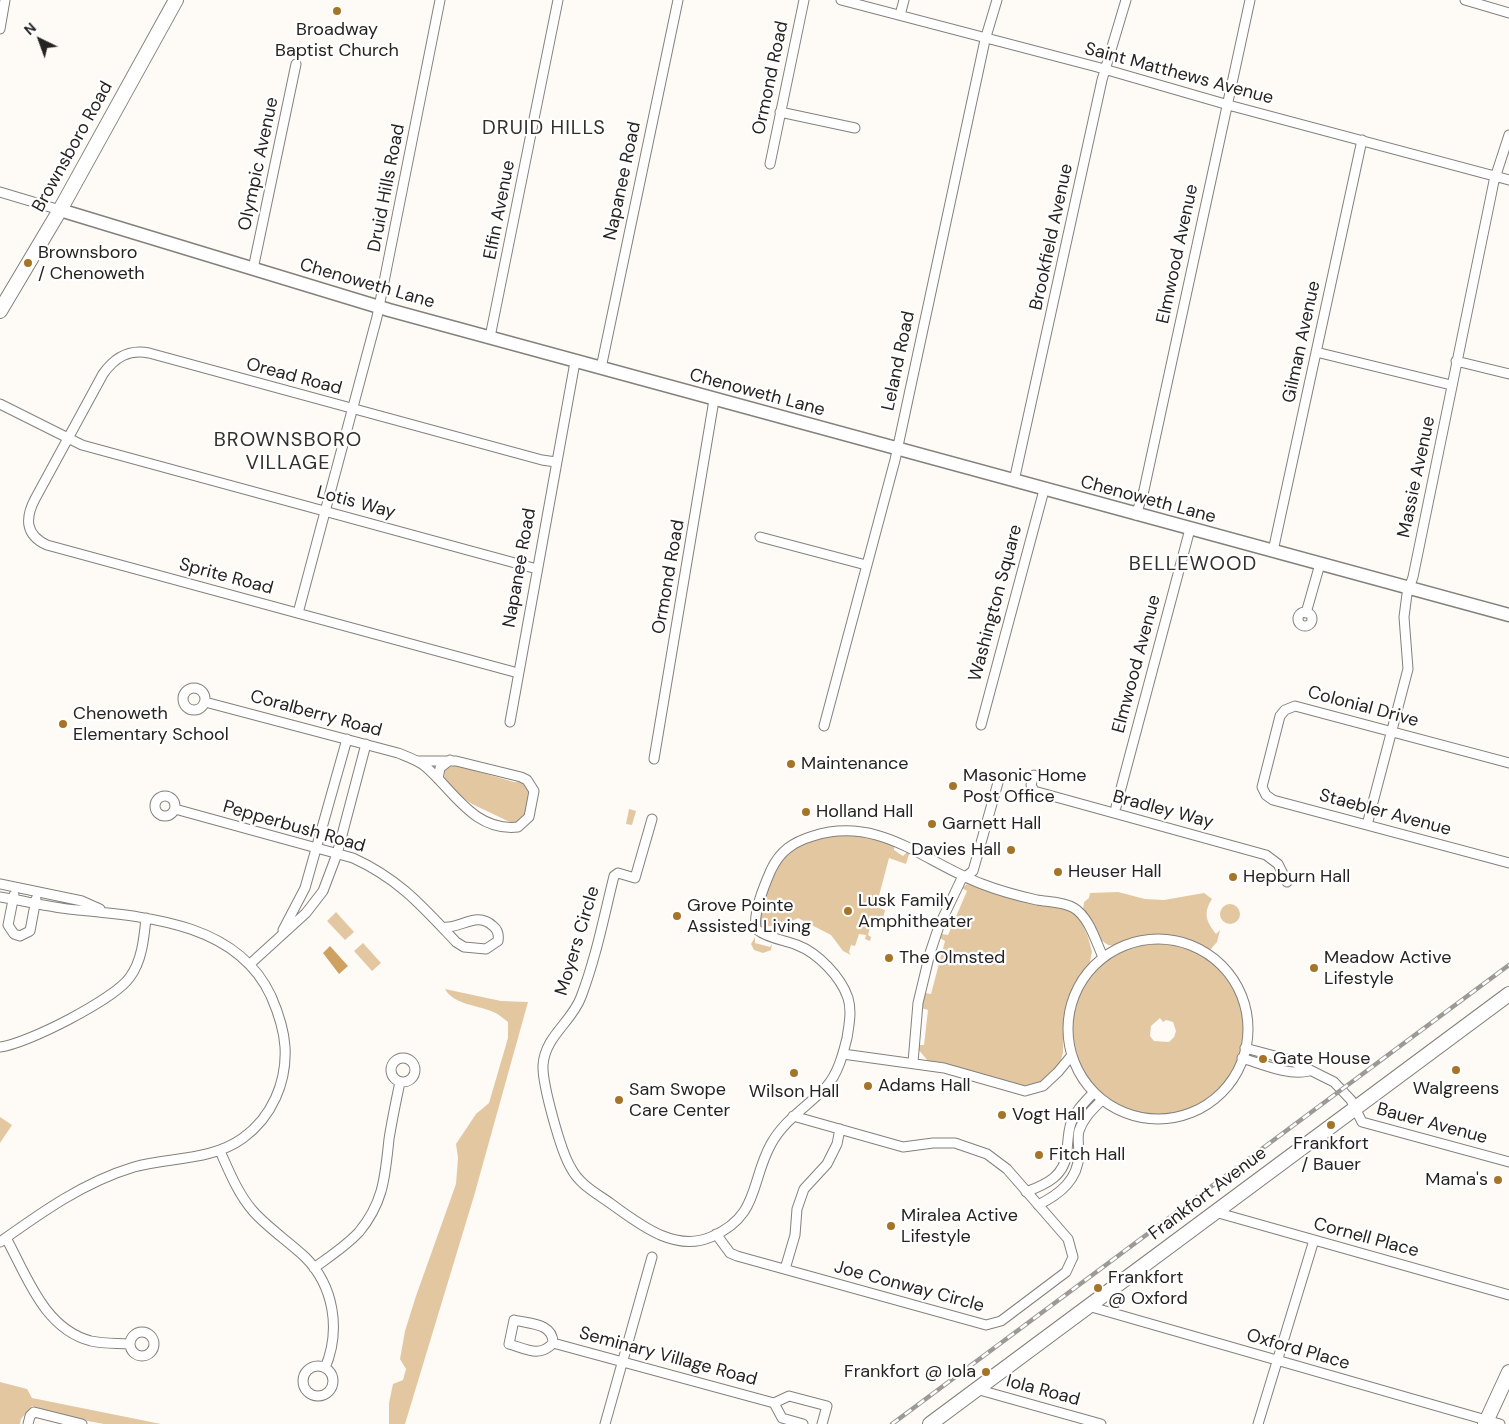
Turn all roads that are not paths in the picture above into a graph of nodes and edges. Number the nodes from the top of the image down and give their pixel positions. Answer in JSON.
{"nodes":[{"id":1,"x":5,"y":0,"type":"edge"},
{"id":2,"x":176,"y":0,"type":"edge"},
{"id":3,"x":440,"y":0,"type":"edge"},
{"id":4,"x":558,"y":0,"type":"edge"},
{"id":5,"x":678,"y":0,"type":"edge"},
{"id":6,"x":804,"y":0,"type":"edge"},
{"id":7,"x":841,"y":0,"type":"edge"},
{"id":8,"x":904,"y":0,"type":"edge"},
{"id":9,"x":997,"y":0,"type":"edge"},
{"id":10,"x":1126,"y":0,"type":"edge"},
{"id":11,"x":1250,"y":0,"type":"edge"},
{"id":12,"x":1465,"y":0,"type":"edge"},
{"id":13,"x":2,"y":12,"type":"edge"},
{"id":14,"x":1509,"y":13,"type":"edge"},
{"id":15,"x":900,"y":15,"type":"junction"},
{"id":16,"x":0,"y":29,"type":"edge"},
{"id":17,"x":986,"y":38,"type":"junction"},
{"id":18,"x":296,"y":64,"type":"dead end"},
{"id":19,"x":1105,"y":70,"type":"junction"},
{"id":20,"x":1227,"y":104,"type":"junction"},
{"id":21,"x":780,"y":112,"type":"junction"},
{"id":22,"x":855,"y":128,"type":"dead end"},
{"id":23,"x":1509,"y":135,"type":"edge"},
{"id":24,"x":1362,"y":140,"type":"junction"},
{"id":25,"x":770,"y":164,"type":"dead end"},
{"id":26,"x":1496,"y":176,"type":"junction"},
{"id":27,"x":1509,"y":180,"type":"edge"},
{"id":28,"x":0,"y":192,"type":"edge"},
{"id":29,"x":60,"y":210,"type":"junction"},
{"id":30,"x":253,"y":269,"type":"junction"},
{"id":31,"x":379,"y":307,"type":"junction"},
{"id":32,"x":0,"y":311,"type":"edge"},
{"id":33,"x":490,"y":337,"type":"junction"},
{"id":34,"x":1316,"y":352,"type":"junction"},
{"id":35,"x":1456,"y":361,"type":"junction"},
{"id":36,"x":575,"y":362,"type":"junction"},
{"id":37,"x":600,"y":368,"type":"junction"},
{"id":38,"x":1509,"y":374,"type":"edge"},
{"id":39,"x":1451,"y":385,"type":"junction"},
{"id":40,"x":714,"y":400,"type":"junction"},
{"id":41,"x":0,"y":404,"type":"edge"},
{"id":42,"x":352,"y":410,"type":"junction"},
{"id":43,"x":68,"y":439,"type":"junction"},
{"id":44,"x":896,"y":449,"type":"junction"},
{"id":45,"x":556,"y":462,"type":"junction"},
{"id":46,"x":1014,"y":481,"type":"junction"},
{"id":47,"x":1044,"y":490,"type":"junction"},
{"id":48,"x":324,"y":511,"type":"junction"},
{"id":49,"x":1136,"y":515,"type":"junction"},
{"id":50,"x":1190,"y":529,"type":"junction"},
{"id":51,"x":760,"y":537,"type":"dead end"},
{"id":52,"x":1274,"y":552,"type":"junction"},
{"id":53,"x":1320,"y":564,"type":"junction"},
{"id":54,"x":866,"y":566,"type":"junction"},
{"id":55,"x":537,"y":569,"type":"junction"},
{"id":56,"x":1408,"y":589,"type":"junction"},
{"id":57,"x":1306,"y":612,"type":"dead end"},
{"id":58,"x":298,"y":613,"type":"junction"},
{"id":59,"x":1509,"y":615,"type":"edge"},
{"id":60,"x":518,"y":673,"type":"junction"},
{"id":61,"x":205,"y":702,"type":"dead end"},
{"id":62,"x":510,"y":722,"type":"dead end"},
{"id":63,"x":981,"y":725,"type":"dead end"},
{"id":64,"x":824,"y":726,"type":"dead end"},
{"id":65,"x":1392,"y":731,"type":"junction"},
{"id":66,"x":347,"y":739,"type":"junction"},
{"id":67,"x":366,"y":744,"type":"junction"},
{"id":68,"x":654,"y":759,"type":"dead end"},
{"id":69,"x":450,"y":760,"type":"junction"},
{"id":70,"x":418,"y":761,"type":"junction"},
{"id":71,"x":1509,"y":763,"type":"edge"},
{"id":72,"x":1034,"y":775,"type":"dead end"},
{"id":73,"x":438,"y":779,"type":"junction"},
{"id":74,"x":999,"y":779,"type":"dead end"},
{"id":75,"x":1262,"y":784,"type":"joint"},
{"id":76,"x":1116,"y":807,"type":"dead end"},
{"id":77,"x":175,"y":809,"type":"dead end"},
{"id":78,"x":652,"y":818,"type":"dead end"},
{"id":79,"x":1367,"y":825,"type":"junction"},
{"id":80,"x":317,"y":849,"type":"junction"},
{"id":81,"x":337,"y":854,"type":"junction"},
{"id":82,"x":1509,"y":863,"type":"edge"},
{"id":83,"x":966,"y":877,"type":"junction"},
{"id":84,"x":1287,"y":882,"type":"dead end"},
{"id":85,"x":0,"y":884,"type":"edge"},
{"id":86,"x":16,"y":887,"type":"junction"},
{"id":87,"x":38,"y":892,"type":"junction"},
{"id":88,"x":0,"y":897,"type":"edge"},
{"id":89,"x":14,"y":899,"type":"junction"},
{"id":90,"x":36,"y":903,"type":"junction"},
{"id":91,"x":105,"y":911,"type":"junction"},
{"id":92,"x":146,"y":918,"type":"junction"},
{"id":93,"x":442,"y":927,"type":"junction"},
{"id":94,"x":279,"y":936,"type":"junction"},
{"id":95,"x":1103,"y":957,"type":"junction"},
{"id":96,"x":250,"y":964,"type":"junction"},
{"id":97,"x":1509,"y":994,"type":"edge"},
{"id":98,"x":0,"y":1047,"type":"edge"},
{"id":99,"x":1248,"y":1049,"type":"junction"},
{"id":100,"x":843,"y":1054,"type":"junction"},
{"id":101,"x":1072,"y":1055,"type":"junction"},
{"id":102,"x":1242,"y":1058,"type":"junction"},
{"id":103,"x":913,"y":1062,"type":"junction"},
{"id":104,"x":1309,"y":1071,"type":"junction"},
{"id":105,"x":400,"y":1082,"type":"dead end"},
{"id":106,"x":1094,"y":1092,"type":"junction"},
{"id":107,"x":1102,"y":1100,"type":"junction"},
{"id":108,"x":1355,"y":1108,"type":"junction"},
{"id":109,"x":793,"y":1116,"type":"junction"},
{"id":110,"x":840,"y":1130,"type":"junction"},
{"id":111,"x":220,"y":1151,"type":"junction"},
{"id":112,"x":1509,"y":1162,"type":"edge"},
{"id":113,"x":1026,"y":1192,"type":"junction"},
{"id":114,"x":1038,"y":1206,"type":"junction"},
{"id":115,"x":1215,"y":1212,"type":"junction"},
{"id":116,"x":716,"y":1234,"type":"junction"},
{"id":117,"x":3,"y":1240,"type":"edge"},
{"id":118,"x":1314,"y":1240,"type":"junction"},
{"id":119,"x":652,"y":1257,"type":"dead end"},
{"id":120,"x":314,"y":1268,"type":"junction"},
{"id":121,"x":785,"y":1269,"type":"junction"},
{"id":122,"x":1509,"y":1295,"type":"edge"},
{"id":123,"x":1088,"y":1306,"type":"junction"},
{"id":124,"x":553,"y":1343,"type":"junction"},
{"id":125,"x":130,"y":1344,"type":"dead end"},
{"id":126,"x":1277,"y":1361,"type":"junction"},
{"id":127,"x":623,"y":1362,"type":"junction"},
{"id":128,"x":325,"y":1368,"type":"dead end"},
{"id":129,"x":1509,"y":1372,"type":"edge"},
{"id":130,"x":976,"y":1390,"type":"junction"},
{"id":131,"x":774,"y":1403,"type":"junction"},
{"id":132,"x":1491,"y":1423,"type":"edge"},
{"id":133,"x":28,"y":1424,"type":"edge"},
{"id":134,"x":82,"y":1424,"type":"edge"},
{"id":135,"x":605,"y":1424,"type":"edge"},
{"id":136,"x":804,"y":1424,"type":"edge"},
{"id":137,"x":822,"y":1424,"type":"edge"},
{"id":138,"x":930,"y":1424,"type":"edge"},
{"id":139,"x":1101,"y":1424,"type":"edge"},
{"id":140,"x":1258,"y":1424,"type":"edge"}],
"edges":[{"from":1,"to":13,"type":"street"},
{"from":2,"to":29,"type":"main road","name":"Brownsboro Road"},
{"from":3,"to":31,"type":"street","name":"Druid Hills Road"},
{"from":4,"to":33,"type":"street","name":"Elfin Avenue"},
{"from":5,"to":37,"type":"street","name":"Napanee Road"},
{"from":6,"to":21,"type":"street","name":"Ormond Road"},
{"from":7,"to":15,"type":"street","name":"Saint Matthews Avenue"},
{"from":8,"to":15,"type":"street"},
{"from":9,"to":17,"type":"street","name":"Leland Road"},
{"from":10,"to":19,"type":"street","name":"Brookfield Avenue"},
{"from":11,"to":20,"type":"street","name":"Elmwood Avenue"},
{"from":12,"to":14,"type":"street"},
{"from":13,"to":16,"type":"street"},
{"from":15,"to":17,"type":"street","name":"Saint Matthews Avenue"},
{"from":17,"to":19,"type":"street","name":"Saint Matthews Avenue"},
{"from":17,"to":44,"type":"street","name":"Leland Road"},
{"from":18,"to":30,"type":"street","name":"Olympic Avenue"},
{"from":19,"to":20,"type":"street","name":"Saint Matthews Avenue"},
{"from":19,"to":46,"type":"street","name":"Brookfield Avenue"},
{"from":20,"to":24,"type":"street","name":"Saint Matthews Avenue"},
{"from":20,"to":49,"type":"street","name":"Elmwood Avenue"},
{"from":21,"to":22,"type":"street"},
{"from":21,"to":25,"type":"street","name":"Ormond Road"},
{"from":23,"to":26,"type":"street","name":"Massie Avenue"},
{"from":24,"to":26,"type":"street","name":"Saint Matthews Avenue"},
{"from":24,"to":34,"type":"street","name":"Gilman Avenue"},
{"from":26,"to":27,"type":"street","name":"Saint Matthews Avenue"},
{"from":26,"to":35,"type":"street","name":"Massie Avenue"},
{"from":28,"to":29,"type":"street","name":"Chenoweth Lane"},
{"from":29,"to":30,"type":"main road","name":"Chenoweth Lane"},
{"from":29,"to":32,"type":"main road","name":"Brownsboro Road"},
{"from":30,"to":31,"type":"main road","name":"Chenoweth Lane"},
{"from":31,"to":33,"type":"main road","name":"Chenoweth Lane"},
{"from":31,"to":42,"type":"street","name":"Druid Hills Road"},
{"from":33,"to":36,"type":"main road","name":"Chenoweth Lane"},
{"from":34,"to":39,"type":"street"},
{"from":34,"to":52,"type":"street","name":"Gilman Avenue"},
{"from":35,"to":38,"type":"street"},
{"from":35,"to":39,"type":"street","name":"Massie Avenue"},
{"from":36,"to":37,"type":"main road","name":"Chenoweth Lane"},
{"from":36,"to":45,"type":"street","name":"Napanee Road"},
{"from":37,"to":40,"type":"main road","name":"Chenoweth Lane"},
{"from":39,"to":56,"type":"street","name":"Massie Avenue"},
{"from":40,"to":44,"type":"main road","name":"Chenoweth Lane"},
{"from":40,"to":68,"type":"street","name":"Ormond Road"},
{"from":41,"to":43,"type":"street","name":"Lotis Way"},
{"from":42,"to":43,"type":"street","name":"Oread Road"},
{"from":42,"to":45,"type":"street","name":"Oread Road"},
{"from":42,"to":48,"type":"street","name":"Druid Hills Road"},
{"from":43,"to":48,"type":"street","name":"Lotis Way"},
{"from":43,"to":58,"type":"street","name":"Sprite Road"},
{"from":44,"to":46,"type":"main road","name":"Chenoweth Lane"},
{"from":44,"to":54,"type":"street","name":"Leland Road"},
{"from":45,"to":55,"type":"street","name":"Napanee Road"},
{"from":46,"to":47,"type":"main road","name":"Chenoweth Lane"},
{"from":47,"to":49,"type":"main road","name":"Chenoweth Lane"},
{"from":47,"to":63,"type":"street","name":"Washington Square"},
{"from":48,"to":55,"type":"street","name":"Lotis Way"},
{"from":48,"to":58,"type":"street","name":"Druid Hills Road"},
{"from":49,"to":50,"type":"main road","name":"Chenoweth Lane"},
{"from":50,"to":52,"type":"main road","name":"Chenoweth Lane"},
{"from":50,"to":76,"type":"street","name":"Elmwood Avenue"},
{"from":51,"to":54,"type":"street"},
{"from":52,"to":53,"type":"main road","name":"Chenoweth Lane"},
{"from":53,"to":56,"type":"main road","name":"Chenoweth Lane"},
{"from":53,"to":57,"type":"street"},
{"from":54,"to":64,"type":"street","name":"Leland Road"},
{"from":55,"to":60,"type":"street","name":"Napanee Road"},
{"from":56,"to":59,"type":"main road","name":"Chenoweth Lane"},
{"from":56,"to":65,"type":"street","name":"Massie Avenue"},
{"from":58,"to":60,"type":"street","name":"Sprite Road"},
{"from":60,"to":62,"type":"street","name":"Napanee Road"},
{"from":61,"to":66,"type":"street","name":"Coralberry Road"},
{"from":65,"to":71,"type":"street","name":"Colonial Drive"},
{"from":65,"to":75,"type":"street","name":"Colonial Drive"},
{"from":65,"to":79,"type":"street","name":"Massie Avenue"},
{"from":66,"to":67,"type":"street","name":"Coralberry Road"},
{"from":66,"to":80,"type":"street"},
{"from":67,"to":70,"type":"street","name":"Coralberry Road"},
{"from":67,"to":81,"type":"street"},
{"from":69,"to":70,"type":"street","name":"Coralberry Road"},
{"from":69,"to":73,"type":"street"},
{"from":69,"to":73,"type":"street","name":"Coralberry Road"},
{"from":70,"to":73,"type":"street","name":"Coralberry Road"},
{"from":72,"to":84,"type":"street","name":"Bradley Way"},
{"from":74,"to":83,"type":"street"},
{"from":75,"to":79,"type":"street","name":"Staebler Avenue"},
{"from":77,"to":80,"type":"street","name":"Pepperbush Road"},
{"from":78,"to":116,"type":"street","name":"Moyers Circle"},
{"from":79,"to":82,"type":"street","name":"Staebler Avenue"},
{"from":80,"to":81,"type":"street","name":"Pepperbush Road"},
{"from":80,"to":94,"type":"street"},
{"from":81,"to":93,"type":"street","name":"Pepperbush Road"},
{"from":81,"to":94,"type":"street"},
{"from":83,"to":95,"type":"street","name":"Moyers Circle"},
{"from":83,"to":100,"type":"street","name":"Moyers Circle"},
{"from":83,"to":103,"type":"street"},
{"from":85,"to":86,"type":"street"},
{"from":86,"to":87,"type":"street"},
{"from":86,"to":89,"type":"street"},
{"from":87,"to":90,"type":"street"},
{"from":87,"to":91,"type":"street"},
{"from":88,"to":89,"type":"street"},
{"from":89,"to":90,"type":"street"},
{"from":89,"to":90,"type":"street"},
{"from":90,"to":91,"type":"street"},
{"from":91,"to":92,"type":"street"},
{"from":92,"to":96,"type":"street"},
{"from":92,"to":98,"type":"street"},
{"from":93,"to":93,"type":"street","name":"Pepperbush Road"},
{"from":94,"to":96,"type":"street"},
{"from":95,"to":99,"type":"street"},
{"from":95,"to":101,"type":"street"},
{"from":96,"to":111,"type":"street"},
{"from":97,"to":108,"type":"main road","name":"Frankfort Avenue"},
{"from":99,"to":102,"type":"street"},
{"from":99,"to":104,"type":"street","name":"Bauer Avenue"},
{"from":100,"to":103,"type":"street"},
{"from":100,"to":109,"type":"street","name":"Moyers Circle"},
{"from":101,"to":103,"type":"street"},
{"from":101,"to":106,"type":"street"},
{"from":102,"to":104,"type":"street"},
{"from":102,"to":107,"type":"street"},
{"from":104,"to":108,"type":"street","name":"Bauer Avenue"},
{"from":105,"to":120,"type":"street"},
{"from":106,"to":107,"type":"street"},
{"from":106,"to":113,"type":"street"},
{"from":107,"to":114,"type":"street"},
{"from":108,"to":112,"type":"street","name":"Bauer Avenue"},
{"from":108,"to":115,"type":"main road","name":"Frankfort Avenue"},
{"from":109,"to":110,"type":"street","name":"Joe Conway Circle"},
{"from":109,"to":116,"type":"street","name":"Moyers Circle"},
{"from":110,"to":113,"type":"street","name":"Joe Conway Circle"},
{"from":110,"to":121,"type":"street"},
{"from":111,"to":117,"type":"street"},
{"from":111,"to":120,"type":"street"},
{"from":113,"to":114,"type":"street","name":"Joe Conway Circle"},
{"from":114,"to":121,"type":"street","name":"Joe Conway Circle"},
{"from":115,"to":118,"type":"street","name":"Cornell Place"},
{"from":115,"to":123,"type":"main road","name":"Frankfort Avenue"},
{"from":116,"to":121,"type":"street","name":"Joe Conway Circle"},
{"from":117,"to":125,"type":"street"},
{"from":118,"to":122,"type":"street","name":"Cornell Place"},
{"from":118,"to":126,"type":"street"},
{"from":119,"to":127,"type":"street"},
{"from":120,"to":128,"type":"street"},
{"from":123,"to":126,"type":"street","name":"Oxford Place"},
{"from":123,"to":130,"type":"main road","name":"Frankfort Avenue"},
{"from":124,"to":124,"type":"street","name":"Seminary Village Road"},
{"from":124,"to":127,"type":"street","name":"Seminary Village Road"},
{"from":126,"to":132,"type":"street","name":"Oxford Place"},
{"from":126,"to":140,"type":"street"},
{"from":127,"to":131,"type":"street","name":"Seminary Village Road"},
{"from":127,"to":135,"type":"street"},
{"from":129,"to":132,"type":"main road"},
{"from":130,"to":138,"type":"main road","name":"Frankfort Avenue"},
{"from":130,"to":139,"type":"street","name":"Iola Road"},
{"from":131,"to":136,"type":"street","name":"Seminary Village Road"},
{"from":131,"to":137,"type":"street","name":"Seminary Village Road"},
{"from":133,"to":134,"type":"street"}]}
